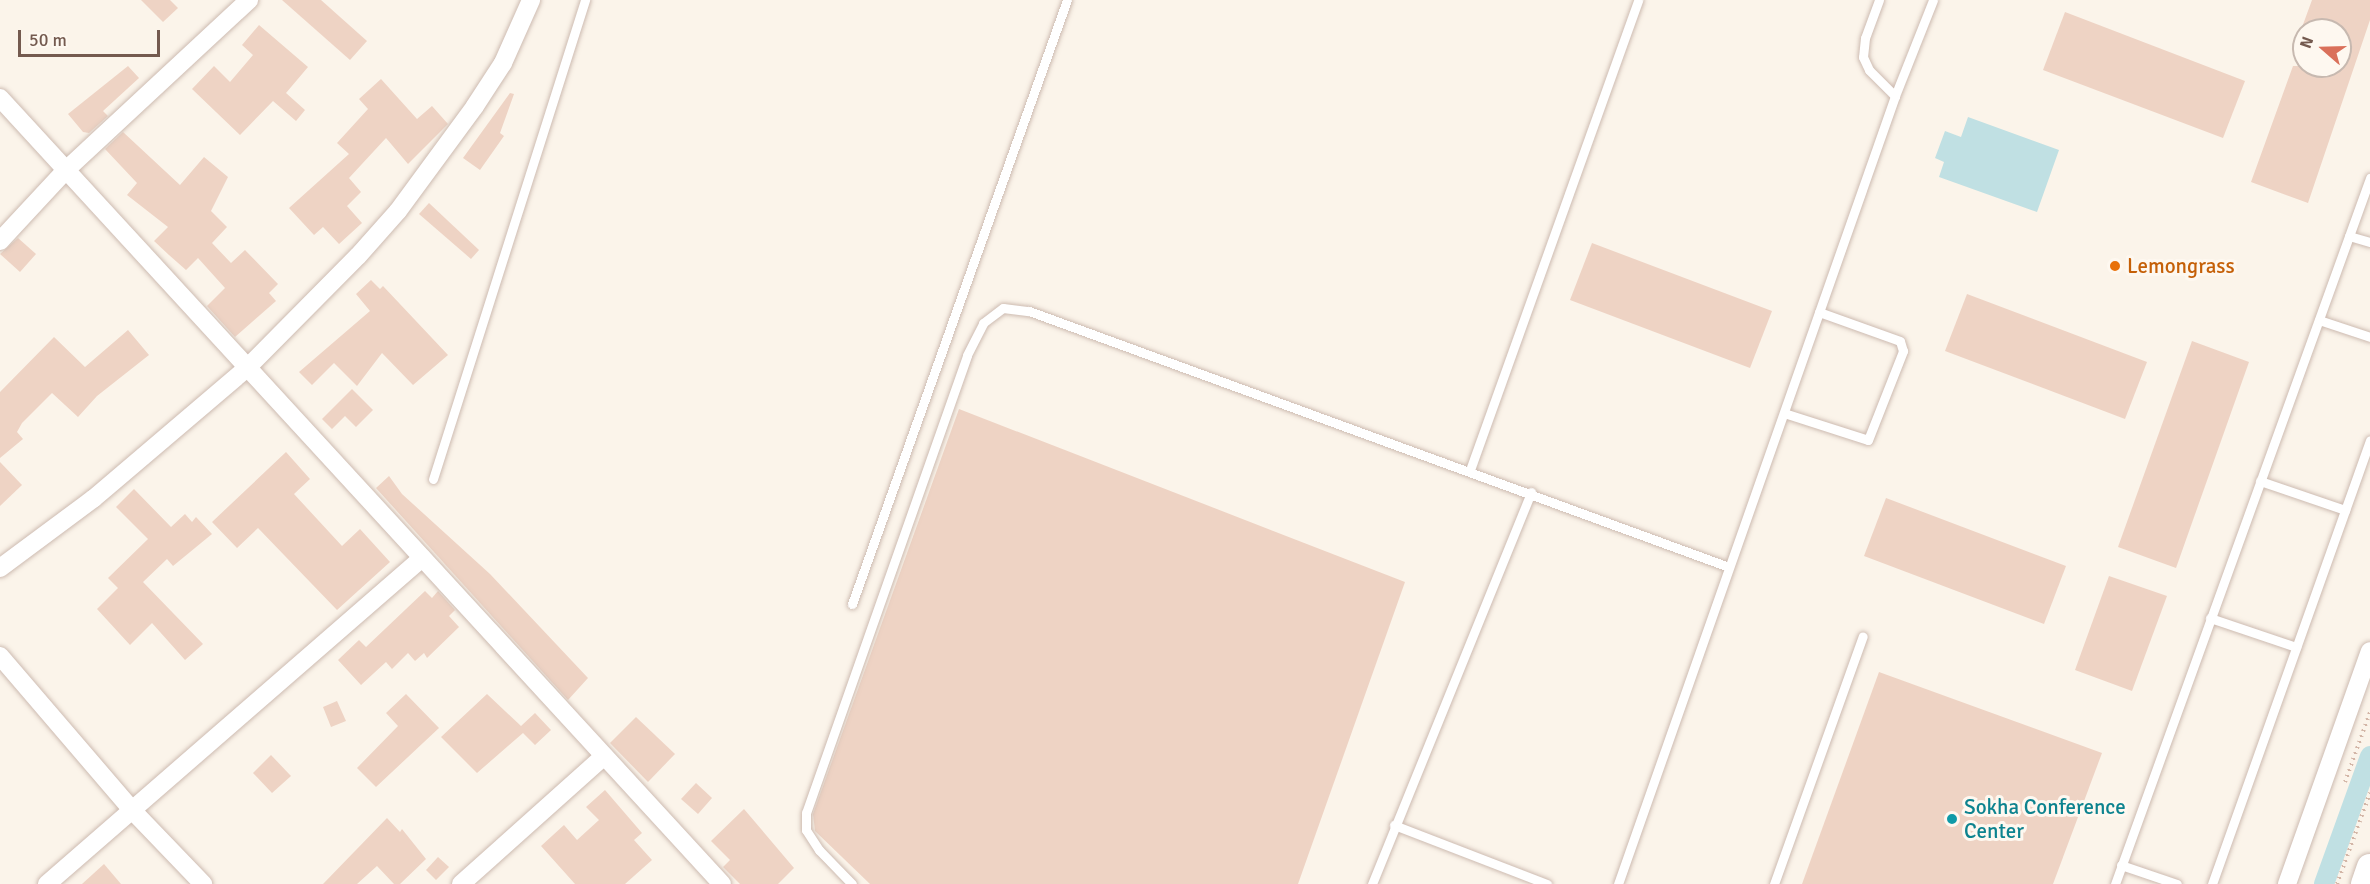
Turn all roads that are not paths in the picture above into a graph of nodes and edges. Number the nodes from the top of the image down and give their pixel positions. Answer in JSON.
{"nodes":[{"id":1,"x":249,"y":0,"type":"edge"},
{"id":2,"x":531,"y":0,"type":"edge"},
{"id":3,"x":585,"y":0,"type":"edge"},
{"id":4,"x":1067,"y":0,"type":"edge"},
{"id":5,"x":1638,"y":0,"type":"edge"},
{"id":6,"x":1879,"y":0,"type":"edge"},
{"id":7,"x":1933,"y":0,"type":"edge"},
{"id":8,"x":1895,"y":96,"type":"junction"},
{"id":9,"x":0,"y":98,"type":"edge"},
{"id":10,"x":66,"y":170,"type":"junction"},
{"id":11,"x":2370,"y":178,"type":"edge"},
{"id":12,"x":2349,"y":236,"type":"junction"},
{"id":13,"x":0,"y":241,"type":"edge"},
{"id":14,"x":2370,"y":242,"type":"edge"},
{"id":15,"x":1819,"y":312,"type":"junction"},
{"id":16,"x":2319,"y":320,"type":"junction"},
{"id":17,"x":2370,"y":337,"type":"edge"},
{"id":18,"x":248,"y":367,"type":"junction"},
{"id":19,"x":1784,"y":413,"type":"junction"},
{"id":20,"x":2370,"y":440,"type":"edge"},
{"id":21,"x":1470,"y":470,"type":"junction"},
{"id":22,"x":432,"y":479,"type":"dead end"},
{"id":23,"x":2260,"y":481,"type":"junction"},
{"id":24,"x":1531,"y":492,"type":"junction"},
{"id":25,"x":2345,"y":510,"type":"junction"},
{"id":26,"x":422,"y":558,"type":"junction"},
{"id":27,"x":1729,"y":567,"type":"junction"},
{"id":28,"x":0,"y":568,"type":"edge"},
{"id":29,"x":852,"y":604,"type":"dead end"},
{"id":30,"x":2210,"y":618,"type":"junction"},
{"id":31,"x":1863,"y":636,"type":"dead end"},
{"id":32,"x":2296,"y":647,"type":"junction"},
{"id":33,"x":2370,"y":651,"type":"edge"},
{"id":34,"x":0,"y":656,"type":"edge"},
{"id":35,"x":602,"y":758,"type":"junction"},
{"id":36,"x":132,"y":810,"type":"junction"},
{"id":37,"x":1394,"y":825,"type":"junction"},
{"id":38,"x":2121,"y":865,"type":"junction"},
{"id":39,"x":2370,"y":867,"type":"edge"},
{"id":40,"x":47,"y":884,"type":"edge"},
{"id":41,"x":203,"y":884,"type":"edge"},
{"id":42,"x":461,"y":884,"type":"edge"},
{"id":43,"x":722,"y":884,"type":"edge"},
{"id":44,"x":852,"y":884,"type":"edge"},
{"id":45,"x":1372,"y":884,"type":"edge"},
{"id":46,"x":1547,"y":884,"type":"edge"},
{"id":47,"x":1618,"y":884,"type":"edge"},
{"id":48,"x":1774,"y":884,"type":"edge"},
{"id":49,"x":2115,"y":884,"type":"edge"},
{"id":50,"x":2177,"y":884,"type":"edge"},
{"id":51,"x":2212,"y":884,"type":"edge"},
{"id":52,"x":2287,"y":884,"type":"edge"},
{"id":53,"x":2364,"y":884,"type":"edge"}],
"edges":[{"from":1,"to":10,"type":"street"},
{"from":2,"to":18,"type":"street"},
{"from":3,"to":22,"type":"lane"},
{"from":4,"to":29,"type":"lane"},
{"from":5,"to":21,"type":"lane"},
{"from":6,"to":8,"type":"lane"},
{"from":7,"to":8,"type":"lane"},
{"from":8,"to":15,"type":"lane"},
{"from":9,"to":10,"type":"street"},
{"from":10,"to":13,"type":"street"},
{"from":10,"to":18,"type":"street"},
{"from":11,"to":12,"type":"lane"},
{"from":12,"to":14,"type":"lane"},
{"from":12,"to":16,"type":"lane"},
{"from":15,"to":19,"type":"lane"},
{"from":15,"to":19,"type":"lane"},
{"from":16,"to":17,"type":"lane"},
{"from":16,"to":23,"type":"lane"},
{"from":18,"to":26,"type":"street"},
{"from":18,"to":28,"type":"street"},
{"from":19,"to":27,"type":"lane"},
{"from":20,"to":25,"type":"lane"},
{"from":21,"to":24,"type":"lane"},
{"from":21,"to":44,"type":"lane"},
{"from":23,"to":25,"type":"lane"},
{"from":23,"to":30,"type":"lane"},
{"from":24,"to":27,"type":"lane"},
{"from":24,"to":37,"type":"lane"},
{"from":25,"to":32,"type":"lane"},
{"from":26,"to":35,"type":"street"},
{"from":26,"to":36,"type":"street"},
{"from":27,"to":47,"type":"lane"},
{"from":30,"to":32,"type":"lane"},
{"from":30,"to":38,"type":"lane"},
{"from":31,"to":48,"type":"lane"},
{"from":32,"to":51,"type":"lane"},
{"from":33,"to":52,"type":"street"},
{"from":34,"to":36,"type":"street"},
{"from":35,"to":42,"type":"street"},
{"from":35,"to":43,"type":"street"},
{"from":36,"to":40,"type":"street"},
{"from":36,"to":41,"type":"street"},
{"from":37,"to":45,"type":"lane"},
{"from":37,"to":46,"type":"lane"},
{"from":38,"to":49,"type":"lane"},
{"from":38,"to":50,"type":"lane"},
{"from":39,"to":53,"type":"main road"}]}
